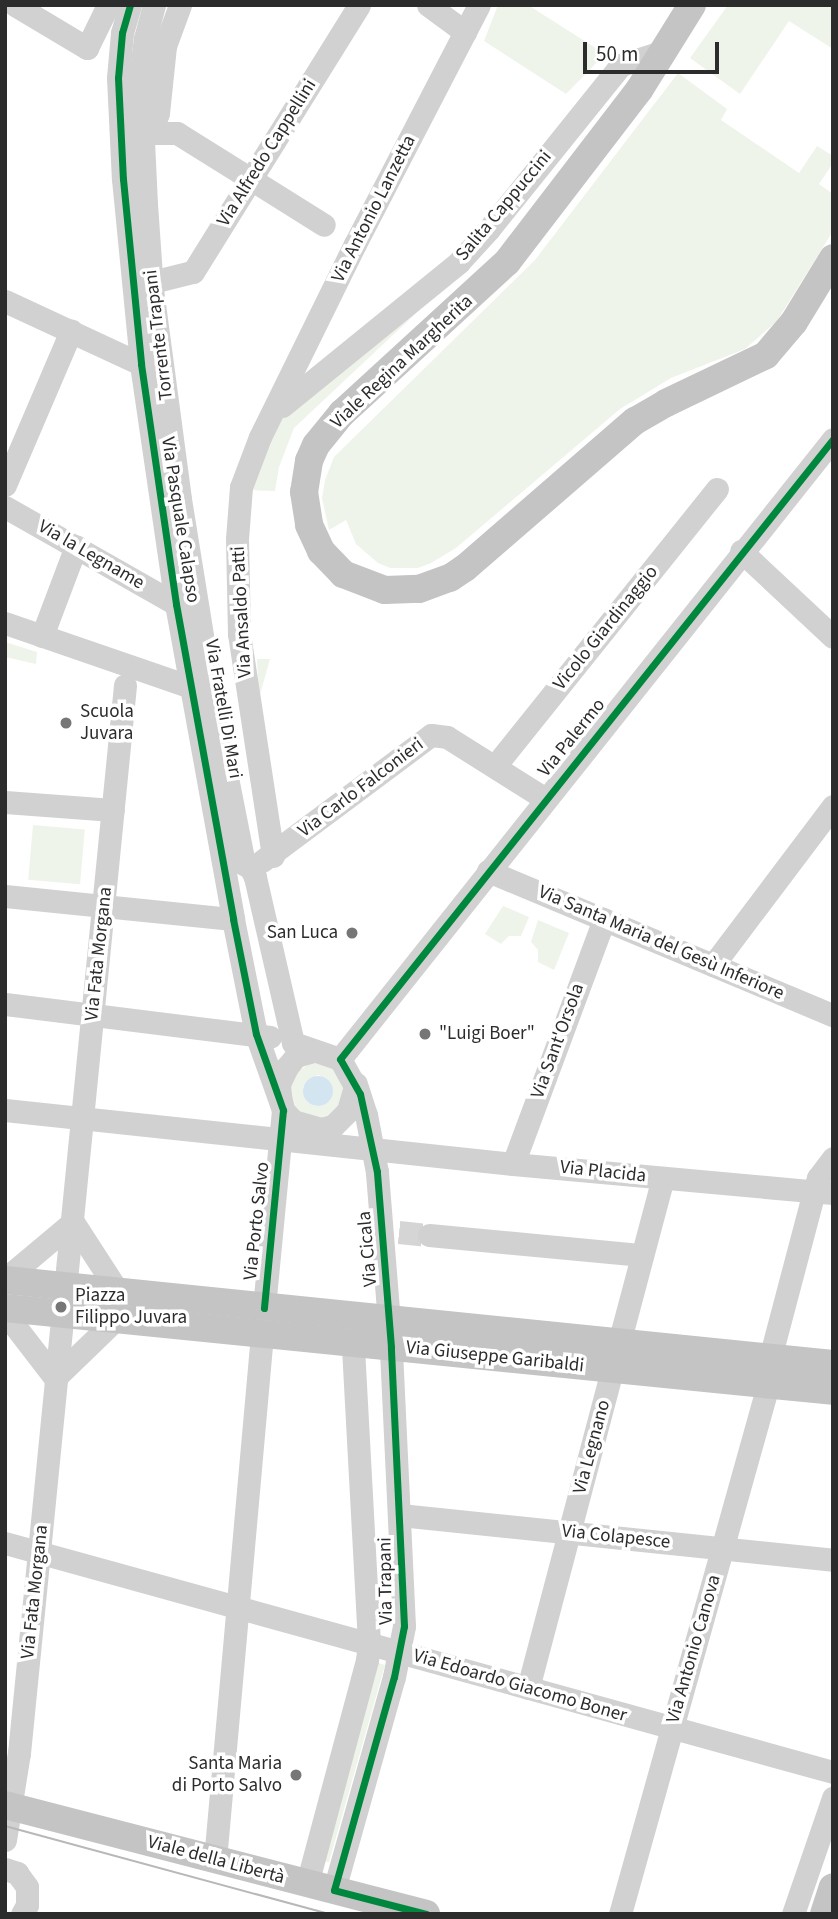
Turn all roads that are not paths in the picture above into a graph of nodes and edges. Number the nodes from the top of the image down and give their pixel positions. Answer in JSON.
{"nodes":[{"id":1,"x":15,"y":5,"type":"edge"},
{"id":2,"x":108,"y":5,"type":"edge"},
{"id":3,"x":130,"y":5,"type":"edge"},
{"id":4,"x":154,"y":5,"type":"edge"},
{"id":5,"x":164,"y":5,"type":"edge"},
{"id":6,"x":180,"y":5,"type":"edge"},
{"id":7,"x":359,"y":5,"type":"edge"},
{"id":8,"x":428,"y":5,"type":"edge"},
{"id":9,"x":479,"y":5,"type":"edge"},
{"id":10,"x":692,"y":5,"type":"edge"},
{"id":11,"x":465,"y":32,"type":"junction"},
{"id":12,"x":664,"y":51,"type":"junction"},
{"id":13,"x":150,"y":132,"type":"junction"},
{"id":14,"x":253,"y":178,"type":"junction"},
{"id":15,"x":324,"y":225,"type":"dead end"},
{"id":16,"x":833,"y":258,"type":"edge"},
{"id":17,"x":160,"y":280,"type":"junction"},
{"id":18,"x":5,"y":301,"type":"edge"},
{"id":19,"x":71,"y":331,"type":"junction"},
{"id":20,"x":141,"y":364,"type":"junction"},
{"id":21,"x":272,"y":415,"type":"junction"},
{"id":22,"x":833,"y":439,"type":"edge"},
{"id":23,"x":5,"y":485,"type":"edge"},
{"id":24,"x":717,"y":489,"type":"dead end"},
{"id":25,"x":5,"y":507,"type":"edge"},
{"id":26,"x":76,"y":546,"type":"junction"},
{"id":27,"x":741,"y":551,"type":"junction"},
{"id":28,"x":176,"y":604,"type":"junction"},
{"id":29,"x":5,"y":623,"type":"edge"},
{"id":30,"x":42,"y":636,"type":"junction"},
{"id":31,"x":833,"y":637,"type":"edge"},
{"id":32,"x":125,"y":685,"type":"dead end"},
{"id":33,"x":191,"y":687,"type":"junction"},
{"id":34,"x":495,"y":766,"type":"junction"},
{"id":35,"x":544,"y":798,"type":"junction"},
{"id":36,"x":5,"y":802,"type":"edge"},
{"id":37,"x":833,"y":806,"type":"edge"},
{"id":38,"x":113,"y":810,"type":"junction"},
{"id":39,"x":273,"y":856,"type":"junction"},
{"id":40,"x":250,"y":867,"type":"junction"},
{"id":41,"x":488,"y":871,"type":"junction"},
{"id":42,"x":5,"y":896,"type":"edge"},
{"id":43,"x":104,"y":904,"type":"junction"},
{"id":44,"x":233,"y":919,"type":"junction"},
{"id":45,"x":604,"y":919,"type":"junction"},
{"id":46,"x":713,"y":965,"type":"junction"},
{"id":47,"x":5,"y":1004,"type":"edge"},
{"id":48,"x":93,"y":1013,"type":"junction"},
{"id":49,"x":833,"y":1015,"type":"edge"},
{"id":50,"x":256,"y":1034,"type":"junction"},
{"id":51,"x":295,"y":1044,"type":"junction"},
{"id":52,"x":346,"y":1069,"type":"junction"},
{"id":53,"x":279,"y":1084,"type":"junction"},
{"id":54,"x":5,"y":1110,"type":"edge"},
{"id":55,"x":283,"y":1110,"type":"junction"},
{"id":56,"x":83,"y":1118,"type":"junction"},
{"id":57,"x":320,"y":1129,"type":"junction"},
{"id":58,"x":281,"y":1138,"type":"junction"},
{"id":59,"x":374,"y":1149,"type":"junction"},
{"id":60,"x":833,"y":1158,"type":"edge"},
{"id":61,"x":513,"y":1164,"type":"junction"},
{"id":62,"x":663,"y":1178,"type":"junction"},
{"id":63,"x":823,"y":1192,"type":"edge"},
{"id":64,"x":73,"y":1222,"type":"junction"},
{"id":65,"x":429,"y":1235,"type":"tunnel mouth"},
{"id":66,"x":642,"y":1255,"type":"junction"},
{"id":67,"x":5,"y":1279,"type":"edge"},
{"id":68,"x":65,"y":1287,"type":"junction"},
{"id":69,"x":117,"y":1307,"type":"junction"},
{"id":70,"x":5,"y":1310,"type":"edge"},
{"id":71,"x":62,"y":1314,"type":"junction"},
{"id":72,"x":263,"y":1321,"type":"junction"},
{"id":73,"x":390,"y":1333,"type":"junction"},
{"id":74,"x":353,"y":1343,"type":"junction"},
{"id":75,"x":616,"y":1356,"type":"junction"},
{"id":76,"x":833,"y":1364,"type":"edge"},
{"id":77,"x":769,"y":1371,"type":"junction"},
{"id":78,"x":55,"y":1378,"type":"junction"},
{"id":79,"x":833,"y":1391,"type":"edge"},
{"id":80,"x":400,"y":1515,"type":"junction"},
{"id":81,"x":569,"y":1532,"type":"junction"},
{"id":82,"x":5,"y":1543,"type":"edge"},
{"id":83,"x":722,"y":1548,"type":"junction"},
{"id":84,"x":39,"y":1552,"type":"junction"},
{"id":85,"x":833,"y":1560,"type":"edge"},
{"id":86,"x":236,"y":1605,"type":"junction"},
{"id":87,"x":369,"y":1643,"type":"junction"},
{"id":88,"x":400,"y":1652,"type":"junction"},
{"id":89,"x":528,"y":1688,"type":"junction"},
{"id":90,"x":672,"y":1728,"type":"junction"},
{"id":91,"x":833,"y":1772,"type":"edge"},
{"id":92,"x":833,"y":1798,"type":"edge"},
{"id":93,"x":9,"y":1806,"type":"edge"},
{"id":94,"x":5,"y":1840,"type":"edge"},
{"id":95,"x":215,"y":1860,"type":"junction"},
{"id":96,"x":5,"y":1869,"type":"edge"},
{"id":97,"x":307,"y":1884,"type":"junction"},
{"id":98,"x":833,"y":1887,"type":"edge"},
{"id":99,"x":334,"y":1890,"type":"junction"},
{"id":100,"x":22,"y":1914,"type":"edge"},
{"id":101,"x":426,"y":1914,"type":"edge"},
{"id":102,"x":620,"y":1914,"type":"edge"},
{"id":103,"x":793,"y":1914,"type":"edge"},
{"id":104,"x":824,"y":1914,"type":"edge"}],
"edges":[{"from":1,"to":2,"type":"street"},
{"from":3,"to":20,"type":"street","name":"Via Pasquale Calapso"},
{"from":4,"to":40,"type":"street","name":"Torrente Trapani"},
{"from":5,"to":13,"type":"street","name":"Via Fratelli Di Mari"},
{"from":6,"to":13,"type":"street"},
{"from":7,"to":14,"type":"street","name":"Via Alfredo Cappellini"},
{"from":8,"to":11,"type":"street"},
{"from":9,"to":11,"type":"street","name":"Via Antonio Lanzetta"},
{"from":10,"to":12,"type":"main road","name":"Viale Regina Margherita"},
{"from":11,"to":21,"type":"street","name":"Via Antonio Lanzetta"},
{"from":12,"to":16,"type":"main road","name":"Viale Regina Margherita"},
{"from":12,"to":21,"type":"street","name":"Salita Cappuccini"},
{"from":13,"to":14,"type":"street"},
{"from":13,"to":17,"type":"street","name":"Via Fratelli Di Mari"},
{"from":14,"to":15,"type":"street"},
{"from":14,"to":17,"type":"street","name":"Via Alfredo Cappellini"},
{"from":17,"to":40,"type":"street","name":"Via Fratelli Di Mari"},
{"from":18,"to":19,"type":"street"},
{"from":19,"to":20,"type":"street"},
{"from":19,"to":23,"type":"street"},
{"from":20,"to":28,"type":"street","name":"Via Pasquale Calapso"},
{"from":21,"to":39,"type":"street","name":"Via Ansaldo Patti"},
{"from":22,"to":27,"type":"street","name":"Via Palermo"},
{"from":24,"to":34,"type":"street","name":"Vicolo Giardinaggio"},
{"from":25,"to":26,"type":"street","name":"Via la Legname"},
{"from":26,"to":28,"type":"street","name":"Via la Legname"},
{"from":26,"to":30,"type":"street"},
{"from":27,"to":31,"type":"street"},
{"from":27,"to":35,"type":"street","name":"Via Palermo"},
{"from":28,"to":33,"type":"street","name":"Via Pasquale Calapso"},
{"from":29,"to":30,"type":"street"},
{"from":30,"to":33,"type":"street"},
{"from":32,"to":38,"type":"street","name":"Via Fata Morgana"},
{"from":33,"to":44,"type":"street","name":"Via Pasquale Calapso"},
{"from":34,"to":35,"type":"street","name":"Via Carlo Falconieri"},
{"from":34,"to":39,"type":"street","name":"Via Carlo Falconieri"},
{"from":35,"to":41,"type":"street","name":"Via Palermo"},
{"from":36,"to":38,"type":"street"},
{"from":37,"to":46,"type":"street"},
{"from":38,"to":43,"type":"street","name":"Via Fata Morgana"},
{"from":39,"to":40,"type":"street","name":"Via Carlo Falconieri"},
{"from":40,"to":51,"type":"street","name":"Via Fratelli Di Mari"},
{"from":41,"to":45,"type":"street","name":"Via Santa Maria del Gesù Inferiore"},
{"from":41,"to":52,"type":"street","name":"Via Palermo"},
{"from":42,"to":43,"type":"street"},
{"from":43,"to":44,"type":"street"},
{"from":43,"to":48,"type":"street","name":"Via Fata Morgana"},
{"from":44,"to":50,"type":"street","name":"Via Pasquale Calapso"},
{"from":45,"to":46,"type":"street","name":"Via Santa Maria del Gesù Inferiore"},
{"from":45,"to":61,"type":"street","name":"Via Sant'Orsola"},
{"from":46,"to":49,"type":"street","name":"Via Santa Maria del Gesù Inferiore"},
{"from":47,"to":48,"type":"street"},
{"from":48,"to":50,"type":"street"},
{"from":48,"to":56,"type":"street","name":"Via Fata Morgana"},
{"from":50,"to":51,"type":"street"},
{"from":50,"to":55,"type":"street","name":"Via Pasquale Calapso"},
{"from":51,"to":52,"type":"street"},
{"from":51,"to":53,"type":"street","name":"Via Fratelli Di Mari"},
{"from":51,"to":53,"type":"street"},
{"from":52,"to":57,"type":"street"},
{"from":52,"to":59,"type":"street","name":"Via Cicala"},
{"from":53,"to":55,"type":"street"},
{"from":54,"to":56,"type":"street"},
{"from":55,"to":57,"type":"street"},
{"from":55,"to":58,"type":"street","name":"Via Porto Salvo"},
{"from":56,"to":58,"type":"street"},
{"from":56,"to":64,"type":"street","name":"Via Fata Morgana"},
{"from":57,"to":58,"type":"street"},
{"from":58,"to":59,"type":"street","name":"Via Placida"},
{"from":58,"to":72,"type":"street","name":"Via Porto Salvo"},
{"from":59,"to":61,"type":"street","name":"Via Placida"},
{"from":59,"to":73,"type":"street","name":"Via Cicala"},
{"from":60,"to":63,"type":"street","name":"Via Antonio Canova"},
{"from":61,"to":62,"type":"street","name":"Via Placida"},
{"from":62,"to":63,"type":"street","name":"Via Placida"},
{"from":62,"to":66,"type":"street","name":"Via Legnano"},
{"from":63,"to":77,"type":"street","name":"Via Antonio Canova"},
{"from":64,"to":67,"type":"street"},
{"from":64,"to":68,"type":"street","name":"Via Fata Morgana"},
{"from":64,"to":69,"type":"street"},
{"from":65,"to":66,"type":"street"},
{"from":66,"to":75,"type":"street","name":"Via Legnano"},
{"from":67,"to":68,"type":"main road"},
{"from":68,"to":69,"type":"main road"},
{"from":68,"to":71,"type":"street","name":"Via Fata Morgana"},
{"from":69,"to":71,"type":"main road"},
{"from":69,"to":72,"type":"main road","name":"Via Giuseppe Garibaldi"},
{"from":69,"to":78,"type":"street"},
{"from":70,"to":71,"type":"main road"},
{"from":70,"to":78,"type":"street"},
{"from":71,"to":78,"type":"street","name":"Via Fata Morgana"},
{"from":72,"to":73,"type":"main road","name":"Via Giuseppe Garibaldi"},
{"from":72,"to":74,"type":"main road","name":"Via Giuseppe Garibaldi"},
{"from":72,"to":86,"type":"street","name":"Via Porto Salvo"},
{"from":73,"to":74,"type":"main road","name":"Via Giuseppe Garibaldi"},
{"from":73,"to":75,"type":"main road","name":"Via Giuseppe Garibaldi"},
{"from":73,"to":80,"type":"street","name":"Via Trapani"},
{"from":74,"to":87,"type":"street","name":"Via Trapani"},
{"from":75,"to":77,"type":"main road","name":"Via Giuseppe Garibaldi"},
{"from":75,"to":81,"type":"street","name":"Via Legnano"},
{"from":76,"to":77,"type":"main road","name":"Via Giuseppe Garibaldi"},
{"from":77,"to":79,"type":"main road","name":"Via Giuseppe Garibaldi"},
{"from":77,"to":83,"type":"street","name":"Via Antonio Canova"},
{"from":78,"to":84,"type":"street","name":"Via Fata Morgana"},
{"from":80,"to":81,"type":"street","name":"Via Colapesce"},
{"from":80,"to":88,"type":"street","name":"Via Trapani"},
{"from":81,"to":83,"type":"street","name":"Via Colapesce"},
{"from":81,"to":89,"type":"street","name":"Via Legnano"},
{"from":82,"to":84,"type":"street","name":"Via Edoardo Giacomo Boner"},
{"from":83,"to":85,"type":"street","name":"Via Colapesce"},
{"from":83,"to":90,"type":"street","name":"Via Antonio Canova"},
{"from":84,"to":86,"type":"street","name":"Via Edoardo Giacomo Boner"},
{"from":84,"to":93,"type":"street","name":"Via Fata Morgana"},
{"from":86,"to":87,"type":"street","name":"Via Edoardo Giacomo Boner"},
{"from":86,"to":95,"type":"street","name":"Via Porto Salvo"},
{"from":87,"to":88,"type":"street","name":"Via Edoardo Giacomo Boner"},
{"from":87,"to":97,"type":"street","name":"Via Trapani"},
{"from":88,"to":89,"type":"street","name":"Via Edoardo Giacomo Boner"},
{"from":88,"to":99,"type":"street","name":"Via Trapani"},
{"from":89,"to":90,"type":"street","name":"Via Edoardo Giacomo Boner"},
{"from":90,"to":91,"type":"street","name":"Via Edoardo Giacomo Boner"},
{"from":90,"to":102,"type":"street","name":"Via Antonio Canova"},
{"from":92,"to":103,"type":"street"},
{"from":93,"to":94,"type":"street","name":"Via Fata Morgana"},
{"from":93,"to":95,"type":"main road","name":"Viale della Libertà"},
{"from":95,"to":97,"type":"main road","name":"Viale della Libertà"},
{"from":96,"to":100,"type":"street"},
{"from":97,"to":99,"type":"main road","name":"Viale della Libertà"},
{"from":98,"to":104,"type":"main road"},
{"from":99,"to":101,"type":"main road","name":"Viale della Libertà"}]}
